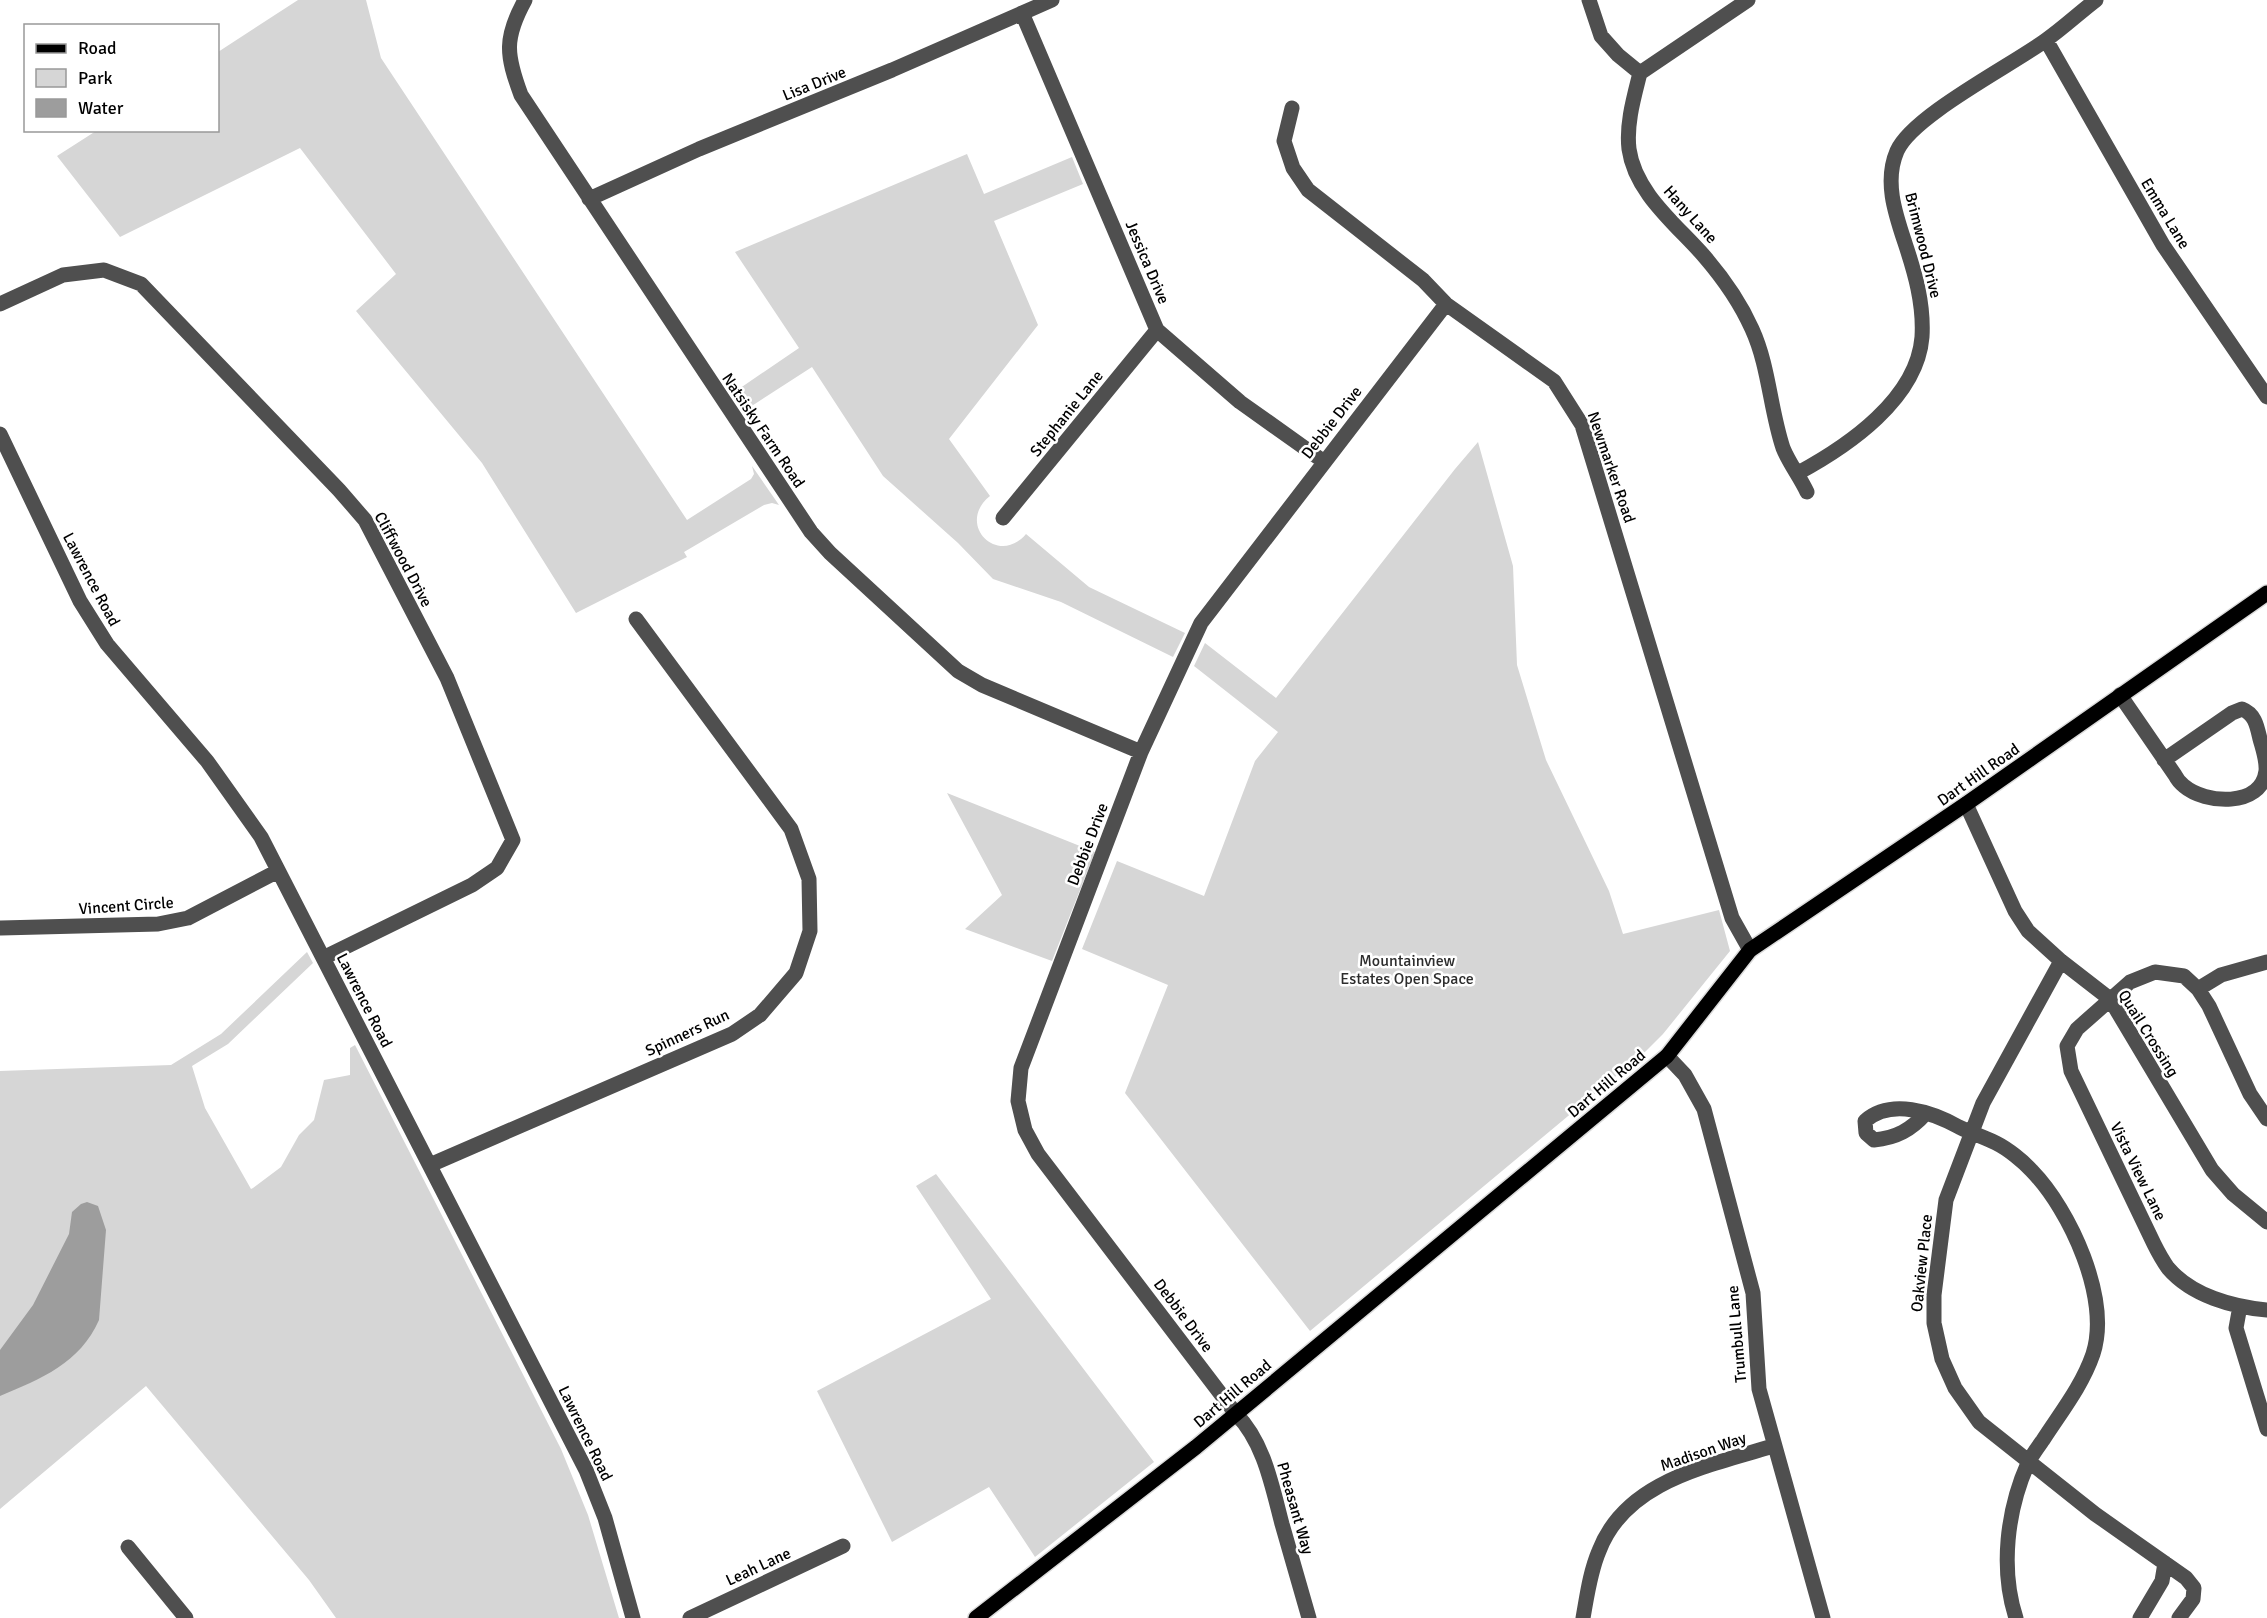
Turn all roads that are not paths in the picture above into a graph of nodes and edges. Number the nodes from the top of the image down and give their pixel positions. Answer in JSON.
{"nodes":[{"id":1,"x":525,"y":0,"type":"edge"},
{"id":2,"x":1052,"y":0,"type":"edge"},
{"id":3,"x":1589,"y":0,"type":"edge"},
{"id":4,"x":1748,"y":0,"type":"edge"},
{"id":5,"x":2096,"y":0,"type":"edge"},
{"id":6,"x":1022,"y":13,"type":"junction"},
{"id":7,"x":2046,"y":40,"type":"junction"},
{"id":8,"x":1640,"y":73,"type":"junction"},
{"id":9,"x":1292,"y":108,"type":"dead end"},
{"id":10,"x":589,"y":199,"type":"junction"},
{"id":11,"x":0,"y":304,"type":"edge"},
{"id":12,"x":1446,"y":304,"type":"junction"},
{"id":13,"x":1157,"y":330,"type":"junction"},
{"id":14,"x":2267,"y":397,"type":"edge"},
{"id":15,"x":0,"y":434,"type":"edge"},
{"id":16,"x":1323,"y":462,"type":"junction"},
{"id":17,"x":1798,"y":472,"type":"junction"},
{"id":18,"x":1808,"y":492,"type":"dead end"},
{"id":19,"x":1003,"y":518,"type":"dead end"},
{"id":20,"x":2267,"y":593,"type":"edge"},
{"id":21,"x":636,"y":619,"type":"dead end"},
{"id":22,"x":2120,"y":695,"type":"junction"},
{"id":23,"x":1141,"y":753,"type":"junction"},
{"id":24,"x":2164,"y":760,"type":"junction"},
{"id":25,"x":1966,"y":804,"type":"junction"},
{"id":26,"x":278,"y":871,"type":"junction"},
{"id":27,"x":1,"y":928,"type":"edge"},
{"id":28,"x":1750,"y":950,"type":"junction"},
{"id":29,"x":323,"y":958,"type":"junction"},
{"id":30,"x":2061,"y":961,"type":"junction"},
{"id":31,"x":2267,"y":962,"type":"edge"},
{"id":32,"x":2198,"y":989,"type":"junction"},
{"id":33,"x":2110,"y":999,"type":"junction"},
{"id":34,"x":1667,"y":1056,"type":"junction"},
{"id":35,"x":1926,"y":1113,"type":"dead end"},
{"id":36,"x":2267,"y":1119,"type":"edge"},
{"id":37,"x":1972,"y":1134,"type":"junction"},
{"id":38,"x":430,"y":1165,"type":"junction"},
{"id":39,"x":2267,"y":1222,"type":"edge"},
{"id":40,"x":2240,"y":1306,"type":"junction"},
{"id":41,"x":2267,"y":1310,"type":"edge"},
{"id":42,"x":1236,"y":1414,"type":"junction"},
{"id":43,"x":2267,"y":1429,"type":"edge"},
{"id":44,"x":1773,"y":1446,"type":"junction"},
{"id":45,"x":2029,"y":1462,"type":"junction"},
{"id":46,"x":843,"y":1546,"type":"dead end"},
{"id":47,"x":128,"y":1547,"type":"dead end"},
{"id":48,"x":2165,"y":1563,"type":"junction"},
{"id":49,"x":186,"y":1618,"type":"edge"},
{"id":50,"x":633,"y":1618,"type":"edge"},
{"id":51,"x":690,"y":1618,"type":"edge"},
{"id":52,"x":976,"y":1618,"type":"edge"},
{"id":53,"x":1309,"y":1618,"type":"edge"},
{"id":54,"x":1583,"y":1618,"type":"edge"},
{"id":55,"x":1823,"y":1618,"type":"edge"},
{"id":56,"x":2016,"y":1618,"type":"edge"},
{"id":57,"x":2140,"y":1618,"type":"edge"},
{"id":58,"x":2180,"y":1618,"type":"edge"}],
"edges":[{"from":1,"to":10,"type":"street","name":"Natsisky Farm Road"},
{"from":2,"to":6,"type":"street","name":"Lisa Drive"},
{"from":3,"to":8,"type":"street"},
{"from":4,"to":8,"type":"street"},
{"from":5,"to":7,"type":"street","name":"Brimwood Drive"},
{"from":6,"to":10,"type":"street","name":"Lisa Drive"},
{"from":6,"to":13,"type":"street","name":"Jessica Drive"},
{"from":7,"to":14,"type":"street","name":"Emma Lane"},
{"from":7,"to":17,"type":"street","name":"Brimwood Drive"},
{"from":8,"to":17,"type":"street","name":"Hany Lane"},
{"from":9,"to":12,"type":"street","name":"Newmarker Road"},
{"from":10,"to":23,"type":"street","name":"Natsisky Farm Road"},
{"from":11,"to":29,"type":"street","name":"Cliffwood Drive"},
{"from":12,"to":16,"type":"street","name":"Debbie Drive"},
{"from":12,"to":28,"type":"street","name":"Newmarker Road"},
{"from":13,"to":16,"type":"street","name":"Jessica Drive"},
{"from":13,"to":19,"type":"street","name":"Stephanie Lane"},
{"from":15,"to":26,"type":"street","name":"Lawrence Road"},
{"from":16,"to":23,"type":"street","name":"Debbie Drive"},
{"from":17,"to":18,"type":"street","name":"Hany Lane"},
{"from":20,"to":22,"type":"main road","name":"Dart Hill Road"},
{"from":21,"to":38,"type":"street","name":"Spinners Run"},
{"from":22,"to":24,"type":"street"},
{"from":22,"to":25,"type":"main road","name":"Dart Hill Road"},
{"from":23,"to":42,"type":"street","name":"Debbie Drive"},
{"from":24,"to":24,"type":"street"},
{"from":25,"to":28,"type":"main road","name":"Dart Hill Road"},
{"from":25,"to":30,"type":"street","name":"Quail Crossing"},
{"from":26,"to":27,"type":"street","name":"Vincent Circle"},
{"from":26,"to":29,"type":"street","name":"Lawrence Road"},
{"from":28,"to":34,"type":"main road","name":"Dart Hill Road"},
{"from":29,"to":38,"type":"street","name":"Lawrence Road"},
{"from":30,"to":33,"type":"street","name":"Quail Crossing"},
{"from":30,"to":37,"type":"street","name":"Oakview Place"},
{"from":31,"to":32,"type":"street"},
{"from":32,"to":33,"type":"street"},
{"from":32,"to":36,"type":"street"},
{"from":33,"to":39,"type":"street","name":"Quail Crossing"},
{"from":33,"to":40,"type":"street","name":"Vista View Lane"},
{"from":34,"to":42,"type":"main road","name":"Dart Hill Road"},
{"from":34,"to":44,"type":"street","name":"Trumbull Lane"},
{"from":35,"to":37,"type":"street"},
{"from":37,"to":45,"type":"street","name":"Oakview Place"},
{"from":37,"to":45,"type":"street"},
{"from":38,"to":50,"type":"street","name":"Lawrence Road"},
{"from":40,"to":41,"type":"street","name":"Vista View Lane"},
{"from":40,"to":43,"type":"street"},
{"from":42,"to":52,"type":"main road","name":"Dart Hill Road"},
{"from":42,"to":53,"type":"street","name":"Pheasant Way"},
{"from":44,"to":54,"type":"street","name":"Madison Way"},
{"from":44,"to":55,"type":"street","name":"Trumbull Lane"},
{"from":45,"to":48,"type":"street","name":"Oakview Place"},
{"from":45,"to":56,"type":"street"},
{"from":46,"to":51,"type":"street","name":"Leah Lane"},
{"from":47,"to":49,"type":"street"},
{"from":48,"to":57,"type":"street"},
{"from":48,"to":58,"type":"street","name":"Oakview Place"}]}
